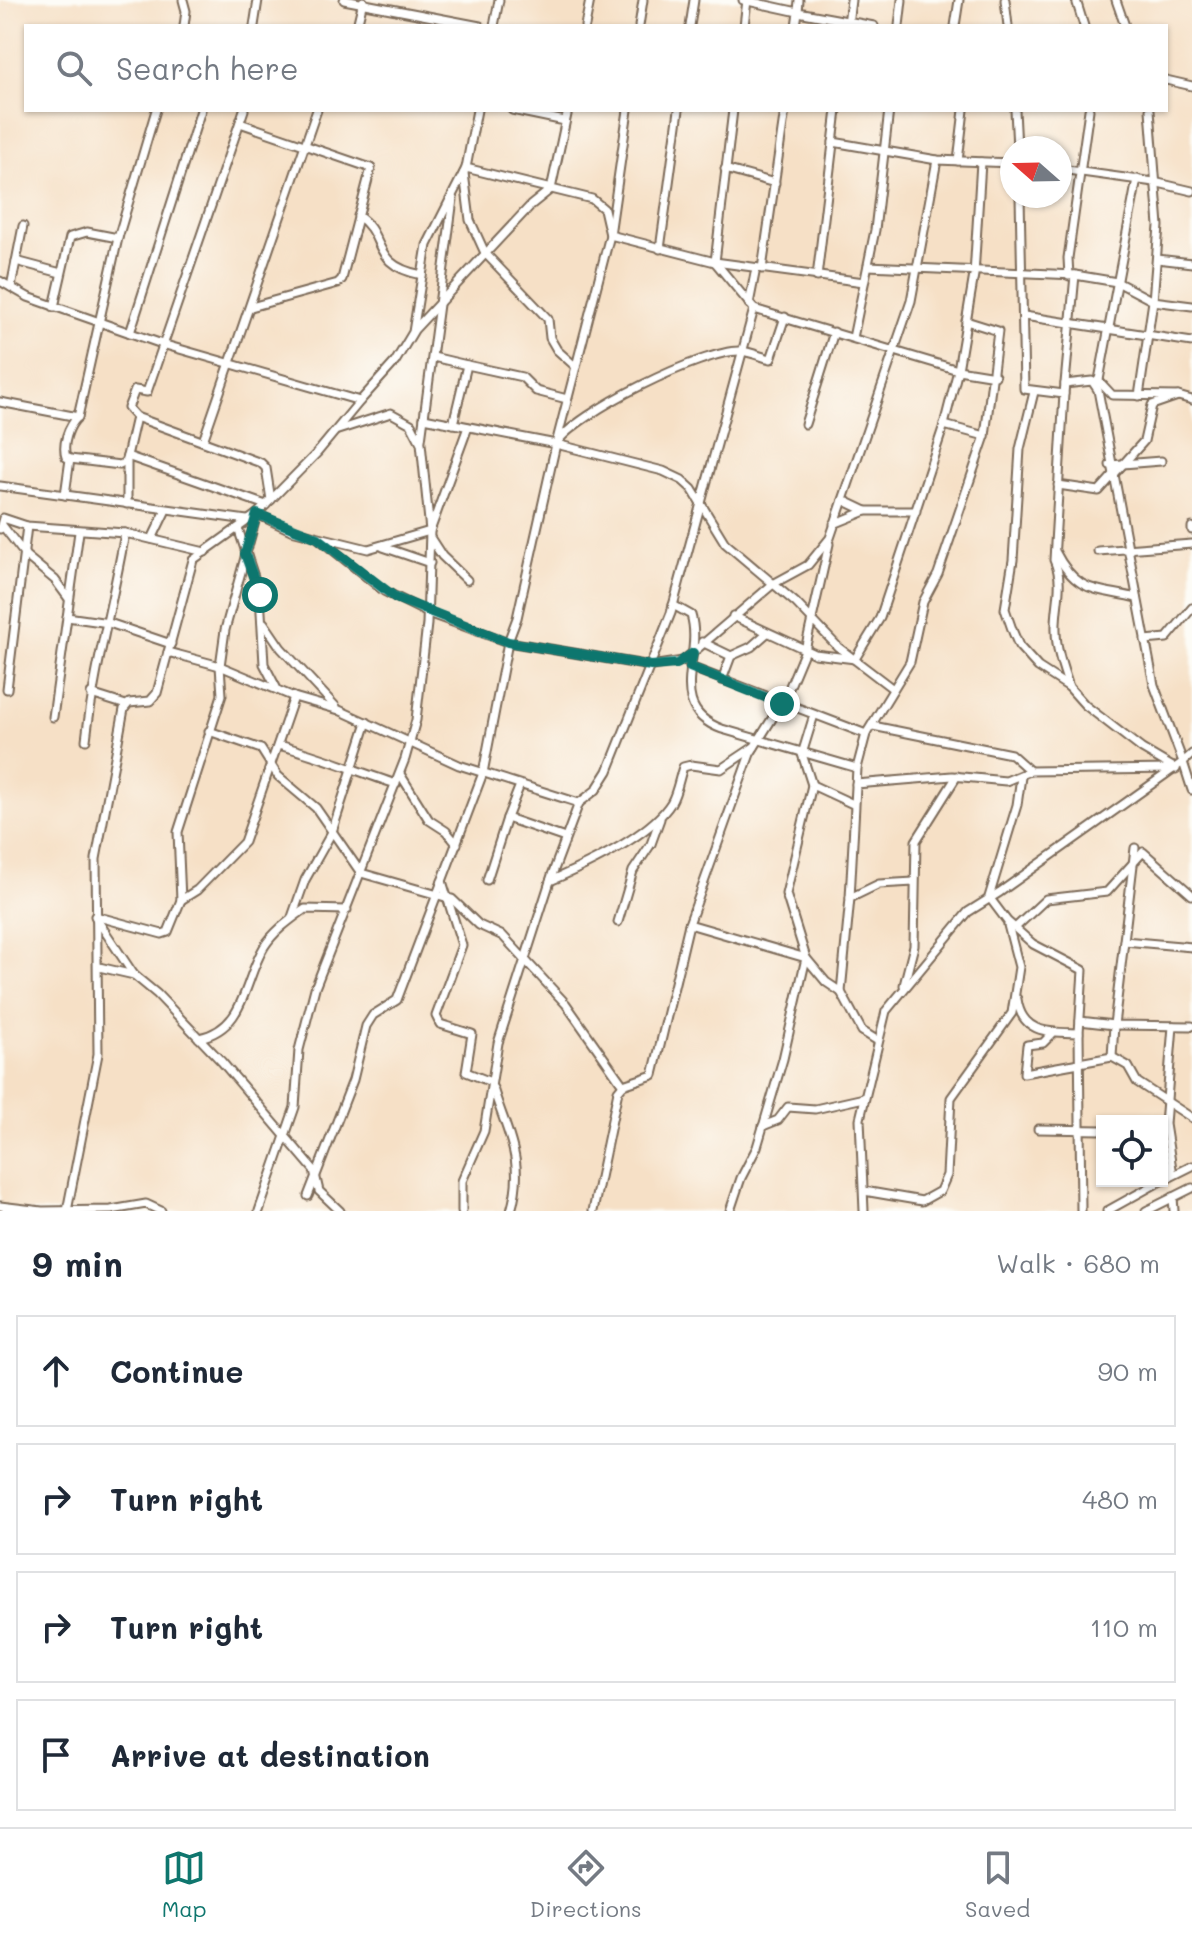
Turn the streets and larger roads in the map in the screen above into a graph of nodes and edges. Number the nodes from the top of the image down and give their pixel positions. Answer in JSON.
{"nodes":[{"id":1,"x":183,"y":0,"type":"edge"},
{"id":2,"x":194,"y":0,"type":"edge"},
{"id":3,"x":258,"y":0,"type":"edge"},
{"id":4,"x":344,"y":0,"type":"edge"},
{"id":5,"x":499,"y":0,"type":"edge"},
{"id":6,"x":590,"y":0,"type":"edge"},
{"id":7,"x":643,"y":0,"type":"edge"},
{"id":8,"x":694,"y":0,"type":"edge"},
{"id":9,"x":746,"y":0,"type":"edge"},
{"id":10,"x":799,"y":0,"type":"edge"},
{"id":11,"x":851,"y":0,"type":"edge"},
{"id":12,"x":902,"y":0,"type":"edge"},
{"id":13,"x":959,"y":0,"type":"edge"},
{"id":14,"x":1005,"y":0,"type":"edge"},
{"id":15,"x":1076,"y":0,"type":"edge"},
{"id":16,"x":1116,"y":0,"type":"edge"},
{"id":17,"x":362,"y":2,"type":"edge"},
{"id":18,"x":186,"y":11,"type":"junction"},
{"id":19,"x":798,"y":12,"type":"junction"},
{"id":20,"x":184,"y":24,"type":"edge"},
{"id":21,"x":254,"y":24,"type":"edge"},
{"id":22,"x":357,"y":24,"type":"edge"},
{"id":23,"x":470,"y":24,"type":"edge"},
{"id":24,"x":494,"y":24,"type":"edge"},
{"id":25,"x":585,"y":24,"type":"edge"},
{"id":26,"x":639,"y":24,"type":"edge"},
{"id":27,"x":690,"y":24,"type":"edge"},
{"id":28,"x":744,"y":24,"type":"edge"},
{"id":29,"x":796,"y":24,"type":"edge"},
{"id":30,"x":848,"y":24,"type":"edge"},
{"id":31,"x":899,"y":24,"type":"edge"},
{"id":32,"x":955,"y":24,"type":"edge"},
{"id":33,"x":1008,"y":24,"type":"edge"},
{"id":34,"x":1083,"y":24,"type":"edge"},
{"id":35,"x":1124,"y":24,"type":"edge"},
{"id":36,"x":1168,"y":80,"type":"edge"},
{"id":37,"x":1192,"y":86,"type":"edge"},
{"id":38,"x":155,"y":112,"type":"edge"},
{"id":39,"x":200,"y":112,"type":"edge"},
{"id":40,"x":243,"y":112,"type":"edge"},
{"id":41,"x":316,"y":112,"type":"edge"},
{"id":42,"x":477,"y":112,"type":"edge"},
{"id":43,"x":522,"y":112,"type":"edge"},
{"id":44,"x":567,"y":112,"type":"edge"},
{"id":45,"x":628,"y":112,"type":"edge"},
{"id":46,"x":679,"y":112,"type":"edge"},
{"id":47,"x":733,"y":112,"type":"edge"},
{"id":48,"x":785,"y":112,"type":"edge"},
{"id":49,"x":837,"y":112,"type":"edge"},
{"id":50,"x":889,"y":112,"type":"edge"},
{"id":51,"x":964,"y":112,"type":"edge"},
{"id":52,"x":1015,"y":112,"type":"edge"},
{"id":53,"x":1089,"y":112,"type":"edge"},
{"id":54,"x":1150,"y":112,"type":"edge"},
{"id":55,"x":565,"y":121,"type":"junction"},
{"id":56,"x":240,"y":123,"type":"junction"},
{"id":57,"x":1016,"y":136,"type":"edge"},
{"id":58,"x":833,"y":142,"type":"junction"},
{"id":59,"x":306,"y":146,"type":"junction"},
{"id":60,"x":884,"y":151,"type":"junction"},
{"id":61,"x":937,"y":160,"type":"junction"},
{"id":62,"x":958,"y":161,"type":"junction"},
{"id":63,"x":981,"y":162,"type":"junction"},
{"id":64,"x":1000,"y":163,"type":"edge"},
{"id":65,"x":725,"y":169,"type":"junction"},
{"id":66,"x":465,"y":170,"type":"junction"},
{"id":67,"x":1072,"y":170,"type":"edge"},
{"id":68,"x":1080,"y":171,"type":"junction"},
{"id":69,"x":1137,"y":179,"type":"junction"},
{"id":70,"x":1154,"y":182,"type":"junction"},
{"id":71,"x":775,"y":183,"type":"junction"},
{"id":72,"x":551,"y":189,"type":"junction"},
{"id":73,"x":454,"y":191,"type":"junction"},
{"id":74,"x":1192,"y":191,"type":"edge"},
{"id":75,"x":1020,"y":208,"type":"edge"},
{"id":76,"x":358,"y":216,"type":"junction"},
{"id":77,"x":23,"y":226,"type":"dead end"},
{"id":78,"x":610,"y":235,"type":"junction"},
{"id":79,"x":118,"y":238,"type":"junction"},
{"id":80,"x":660,"y":249,"type":"junction"},
{"id":81,"x":485,"y":253,"type":"junction"},
{"id":82,"x":1157,"y":259,"type":"junction"},
{"id":83,"x":16,"y":261,"type":"junction"},
{"id":84,"x":715,"y":262,"type":"junction"},
{"id":85,"x":1192,"y":263,"type":"edge"},
{"id":86,"x":868,"y":266,"type":"junction"},
{"id":87,"x":918,"y":266,"type":"junction"},
{"id":88,"x":759,"y":268,"type":"junction"},
{"id":89,"x":974,"y":269,"type":"junction"},
{"id":90,"x":1022,"y":270,"type":"junction"},
{"id":91,"x":61,"y":273,"type":"junction"},
{"id":92,"x":422,"y":275,"type":"junction"},
{"id":93,"x":1072,"y":275,"type":"junction"},
{"id":94,"x":817,"y":277,"type":"junction"},
{"id":95,"x":0,"y":281,"type":"edge"},
{"id":96,"x":864,"y":282,"type":"junction"},
{"id":97,"x":1117,"y":282,"type":"junction"},
{"id":98,"x":11,"y":287,"type":"junction"},
{"id":99,"x":442,"y":298,"type":"junction"},
{"id":100,"x":1153,"y":301,"type":"junction"},
{"id":101,"x":1192,"y":306,"type":"edge"},
{"id":102,"x":54,"y":307,"type":"junction"},
{"id":103,"x":251,"y":307,"type":"junction"},
{"id":104,"x":752,"y":307,"type":"junction"},
{"id":105,"x":1024,"y":316,"type":"junction"},
{"id":106,"x":785,"y":317,"type":"junction"},
{"id":107,"x":966,"y":321,"type":"junction"},
{"id":108,"x":1072,"y":322,"type":"junction"},
{"id":109,"x":101,"y":323,"type":"junction"},
{"id":110,"x":1109,"y":330,"type":"junction"},
{"id":111,"x":413,"y":332,"type":"junction"},
{"id":112,"x":834,"y":332,"type":"junction"},
{"id":113,"x":130,"y":333,"type":"junction"},
{"id":114,"x":1147,"y":337,"type":"junction"},
{"id":115,"x":853,"y":338,"type":"junction"},
{"id":116,"x":1192,"y":342,"type":"edge"},
{"id":117,"x":162,"y":344,"type":"junction"},
{"id":118,"x":740,"y":351,"type":"junction"},
{"id":119,"x":894,"y":352,"type":"junction"},
{"id":120,"x":433,"y":357,"type":"junction"},
{"id":121,"x":229,"y":364,"type":"junction"},
{"id":122,"x":467,"y":365,"type":"junction"},
{"id":123,"x":576,"y":367,"type":"junction"},
{"id":124,"x":958,"y":370,"type":"junction"},
{"id":125,"x":995,"y":376,"type":"junction"},
{"id":126,"x":1096,"y":380,"type":"junction"},
{"id":127,"x":1065,"y":384,"type":"junction"},
{"id":128,"x":1034,"y":392,"type":"junction"},
{"id":129,"x":1064,"y":394,"type":"junction"},
{"id":130,"x":1139,"y":396,"type":"junction"},
{"id":131,"x":1178,"y":396,"type":"junction"},
{"id":132,"x":567,"y":399,"type":"junction"},
{"id":133,"x":1192,"y":400,"type":"edge"},
{"id":134,"x":360,"y":401,"type":"junction"},
{"id":135,"x":0,"y":402,"type":"edge"},
{"id":136,"x":78,"y":417,"type":"junction"},
{"id":137,"x":136,"y":417,"type":"junction"},
{"id":138,"x":424,"y":418,"type":"junction"},
{"id":139,"x":453,"y":424,"type":"junction"},
{"id":140,"x":805,"y":424,"type":"dead end"},
{"id":141,"x":944,"y":425,"type":"junction"},
{"id":142,"x":468,"y":427,"type":"junction"},
{"id":143,"x":338,"y":430,"type":"junction"},
{"id":144,"x":985,"y":436,"type":"junction"},
{"id":145,"x":203,"y":441,"type":"junction"},
{"id":146,"x":421,"y":443,"type":"junction"},
{"id":147,"x":556,"y":444,"type":"junction"},
{"id":148,"x":127,"y":456,"type":"junction"},
{"id":149,"x":70,"y":459,"type":"junction"},
{"id":150,"x":1161,"y":461,"type":"dead end"},
{"id":151,"x":1124,"y":464,"type":"junction"},
{"id":152,"x":1110,"y":465,"type":"junction"},
{"id":153,"x":1113,"y":478,"type":"junction"},
{"id":154,"x":1058,"y":485,"type":"junction"},
{"id":155,"x":0,"y":486,"type":"edge"},
{"id":156,"x":65,"y":495,"type":"junction"},
{"id":157,"x":843,"y":500,"type":"junction"},
{"id":158,"x":268,"y":503,"type":"junction"},
{"id":159,"x":700,"y":503,"type":"junction"},
{"id":160,"x":127,"y":504,"type":"junction"},
{"id":161,"x":866,"y":511,"type":"junction"},
{"id":162,"x":916,"y":511,"type":"junction"},
{"id":163,"x":165,"y":512,"type":"junction"},
{"id":164,"x":257,"y":514,"type":"junction"},
{"id":165,"x":248,"y":520,"type":"junction"},
{"id":166,"x":834,"y":524,"type":"junction"},
{"id":167,"x":27,"y":526,"type":"junction"},
{"id":168,"x":1,"y":527,"type":"edge"},
{"id":169,"x":238,"y":528,"type":"junction"},
{"id":170,"x":79,"y":532,"type":"junction"},
{"id":171,"x":125,"y":533,"type":"junction"},
{"id":172,"x":430,"y":534,"type":"junction"},
{"id":173,"x":318,"y":538,"type":"junction"},
{"id":174,"x":830,"y":538,"type":"junction"},
{"id":175,"x":152,"y":539,"type":"junction"},
{"id":176,"x":1192,"y":544,"type":"edge"},
{"id":177,"x":381,"y":546,"type":"junction"},
{"id":178,"x":1127,"y":548,"type":"junction"},
{"id":179,"x":1055,"y":549,"type":"junction"},
{"id":180,"x":1098,"y":551,"type":"dead end"},
{"id":181,"x":205,"y":552,"type":"junction"},
{"id":182,"x":245,"y":554,"type":"junction"},
{"id":183,"x":26,"y":556,"type":"junction"},
{"id":184,"x":430,"y":563,"type":"junction"},
{"id":185,"x":467,"y":580,"type":"dead end"},
{"id":186,"x":773,"y":584,"type":"junction"},
{"id":187,"x":1137,"y":598,"type":"junction"},
{"id":188,"x":69,"y":599,"type":"junction"},
{"id":189,"x":673,"y":605,"type":"junction"},
{"id":190,"x":1192,"y":608,"type":"edge"},
{"id":191,"x":428,"y":613,"type":"junction"},
{"id":192,"x":733,"y":616,"type":"junction"},
{"id":193,"x":67,"y":617,"type":"junction"},
{"id":194,"x":263,"y":621,"type":"junction"},
{"id":195,"x":109,"y":623,"type":"junction"},
{"id":196,"x":813,"y":624,"type":"junction"},
{"id":197,"x":767,"y":633,"type":"junction"},
{"id":198,"x":1145,"y":640,"type":"junction"},
{"id":199,"x":508,"y":642,"type":"junction"},
{"id":200,"x":702,"y":642,"type":"junction"},
{"id":201,"x":170,"y":648,"type":"junction"},
{"id":202,"x":805,"y":650,"type":"junction"},
{"id":203,"x":693,"y":653,"type":"junction"},
{"id":204,"x":731,"y":656,"type":"junction"},
{"id":205,"x":855,"y":659,"type":"junction"},
{"id":206,"x":220,"y":666,"type":"junction"},
{"id":207,"x":651,"y":666,"type":"junction"},
{"id":208,"x":690,"y":667,"type":"junction"},
{"id":209,"x":722,"y":680,"type":"junction"},
{"id":210,"x":1069,"y":687,"type":"junction"},
{"id":211,"x":7,"y":689,"type":"dead end"},
{"id":212,"x":893,"y":689,"type":"junction"},
{"id":213,"x":279,"y":691,"type":"junction"},
{"id":214,"x":91,"y":694,"type":"junction"},
{"id":215,"x":294,"y":697,"type":"junction"},
{"id":216,"x":782,"y":704,"type":"junction"},
{"id":217,"x":126,"y":705,"type":"junction"},
{"id":218,"x":339,"y":710,"type":"junction"},
{"id":219,"x":814,"y":715,"type":"junction"},
{"id":220,"x":53,"y":717,"type":"dead end"},
{"id":221,"x":367,"y":722,"type":"junction"},
{"id":222,"x":873,"y":726,"type":"junction"},
{"id":223,"x":209,"y":731,"type":"junction"},
{"id":224,"x":866,"y":734,"type":"junction"},
{"id":225,"x":758,"y":738,"type":"junction"},
{"id":226,"x":86,"y":740,"type":"dead end"},
{"id":227,"x":411,"y":741,"type":"junction"},
{"id":228,"x":278,"y":745,"type":"junction"},
{"id":229,"x":754,"y":747,"type":"junction"},
{"id":230,"x":802,"y":754,"type":"junction"},
{"id":231,"x":1192,"y":754,"type":"edge"},
{"id":232,"x":1183,"y":762,"type":"junction"},
{"id":233,"x":272,"y":766,"type":"junction"},
{"id":234,"x":857,"y":768,"type":"junction"},
{"id":235,"x":1176,"y":769,"type":"junction"},
{"id":236,"x":354,"y":771,"type":"junction"},
{"id":237,"x":1030,"y":771,"type":"junction"},
{"id":238,"x":483,"y":773,"type":"junction"},
{"id":239,"x":400,"y":774,"type":"junction"},
{"id":240,"x":957,"y":776,"type":"junction"},
{"id":241,"x":1021,"y":777,"type":"junction"},
{"id":242,"x":396,"y":784,"type":"junction"},
{"id":243,"x":856,"y":784,"type":"junction"},
{"id":244,"x":520,"y":785,"type":"junction"},
{"id":245,"x":812,"y":785,"type":"junction"},
{"id":246,"x":1192,"y":790,"type":"edge"},
{"id":247,"x":579,"y":803,"type":"junction"},
{"id":248,"x":853,"y":804,"type":"junction"},
{"id":249,"x":660,"y":816,"type":"junction"},
{"id":250,"x":507,"y":818,"type":"junction"},
{"id":251,"x":332,"y":832,"type":"junction"},
{"id":252,"x":565,"y":838,"type":"junction"},
{"id":253,"x":457,"y":844,"type":"junction"},
{"id":254,"x":1135,"y":848,"type":"dead end"},
{"id":255,"x":1131,"y":862,"type":"junction"},
{"id":256,"x":361,"y":873,"type":"junction"},
{"id":257,"x":487,"y":880,"type":"dead end"},
{"id":258,"x":442,"y":881,"type":"junction"},
{"id":259,"x":550,"y":881,"type":"junction"},
{"id":260,"x":914,"y":882,"type":"junction"},
{"id":261,"x":1000,"y":892,"type":"junction"},
{"id":262,"x":437,"y":894,"type":"junction"},
{"id":263,"x":1192,"y":895,"type":"edge"},
{"id":264,"x":447,"y":897,"type":"junction"},
{"id":265,"x":989,"y":897,"type":"junction"},
{"id":266,"x":850,"y":898,"type":"junction"},
{"id":267,"x":181,"y":900,"type":"junction"},
{"id":268,"x":999,"y":909,"type":"junction"},
{"id":269,"x":347,"y":910,"type":"junction"},
{"id":270,"x":95,"y":916,"type":"junction"},
{"id":271,"x":291,"y":919,"type":"junction"},
{"id":272,"x":1007,"y":921,"type":"junction"},
{"id":273,"x":618,"y":922,"type":"dead end"},
{"id":274,"x":689,"y":924,"type":"junction"},
{"id":275,"x":1015,"y":928,"type":"junction"},
{"id":276,"x":1124,"y":941,"type":"junction"},
{"id":277,"x":1192,"y":947,"type":"edge"},
{"id":278,"x":525,"y":957,"type":"junction"},
{"id":279,"x":806,"y":958,"type":"junction"},
{"id":280,"x":99,"y":967,"type":"junction"},
{"id":281,"x":134,"y":975,"type":"junction"},
{"id":282,"x":903,"y":987,"type":"junction"},
{"id":283,"x":841,"y":992,"type":"junction"},
{"id":284,"x":1016,"y":993,"type":"junction"},
{"id":285,"x":1080,"y":1021,"type":"junction"},
{"id":286,"x":1114,"y":1025,"type":"junction"},
{"id":287,"x":1173,"y":1026,"type":"junction"},
{"id":288,"x":1192,"y":1026,"type":"edge"},
{"id":289,"x":1079,"y":1033,"type":"junction"},
{"id":290,"x":1052,"y":1034,"type":"junction"},
{"id":291,"x":199,"y":1038,"type":"junction"},
{"id":292,"x":878,"y":1041,"type":"junction"},
{"id":293,"x":1112,"y":1057,"type":"junction"},
{"id":294,"x":1081,"y":1062,"type":"junction"},
{"id":295,"x":491,"y":1082,"type":"junction"},
{"id":296,"x":623,"y":1085,"type":"junction"},
{"id":297,"x":864,"y":1098,"type":"junction"},
{"id":298,"x":1166,"y":1100,"type":"junction"},
{"id":299,"x":1164,"y":1115,"type":"edge"},
{"id":300,"x":1192,"y":1118,"type":"edge"},
{"id":301,"x":763,"y":1126,"type":"junction"},
{"id":302,"x":1038,"y":1129,"type":"dead end"},
{"id":303,"x":1083,"y":1130,"type":"junction"},
{"id":304,"x":1096,"y":1130,"type":"edge"},
{"id":305,"x":283,"y":1137,"type":"junction"},
{"id":306,"x":1168,"y":1150,"type":"edge"},
{"id":307,"x":1192,"y":1166,"type":"edge"},
{"id":308,"x":1173,"y":1175,"type":"junction"},
{"id":309,"x":317,"y":1177,"type":"junction"},
{"id":310,"x":1168,"y":1178,"type":"edge"},
{"id":311,"x":1151,"y":1187,"type":"edge"},
{"id":312,"x":1192,"y":1188,"type":"edge"},
{"id":313,"x":864,"y":1191,"type":"junction"},
{"id":314,"x":308,"y":1196,"type":"dead end"},
{"id":315,"x":1173,"y":1197,"type":"junction"},
{"id":316,"x":0,"y":1206,"type":"edge"},
{"id":317,"x":68,"y":1210,"type":"edge"},
{"id":318,"x":263,"y":1210,"type":"edge"},
{"id":319,"x":161,"y":1211,"type":"edge"},
{"id":320,"x":340,"y":1211,"type":"edge"},
{"id":321,"x":462,"y":1211,"type":"edge"},
{"id":322,"x":511,"y":1211,"type":"edge"},
{"id":323,"x":593,"y":1211,"type":"edge"},
{"id":324,"x":730,"y":1211,"type":"edge"},
{"id":325,"x":864,"y":1211,"type":"edge"},
{"id":326,"x":1081,"y":1211,"type":"edge"},
{"id":327,"x":1107,"y":1211,"type":"edge"},
{"id":328,"x":1146,"y":1211,"type":"edge"},
{"id":329,"x":1174,"y":1211,"type":"edge"}],
"edges":[{"from":1,"to":18,"type":"street"},
{"from":2,"to":18,"type":"street"},
{"from":3,"to":21,"type":"street"},
{"from":4,"to":17,"type":"street"},
{"from":5,"to":24,"type":"street"},
{"from":6,"to":25,"type":"street"},
{"from":7,"to":26,"type":"street"},
{"from":8,"to":27,"type":"street"},
{"from":9,"to":19,"type":"street"},
{"from":9,"to":28,"type":"street"},
{"from":10,"to":19,"type":"street"},
{"from":11,"to":30,"type":"street"},
{"from":12,"to":31,"type":"street"},
{"from":13,"to":32,"type":"street"},
{"from":14,"to":33,"type":"street"},
{"from":15,"to":34,"type":"street"},
{"from":16,"to":35,"type":"street"},
{"from":17,"to":22,"type":"street"},
{"from":17,"to":23,"type":"street"},
{"from":18,"to":20,"type":"street"},
{"from":19,"to":29,"type":"street"},
{"from":19,"to":30,"type":"street"},
{"from":36,"to":37,"type":"street"},
{"from":38,"to":79,"type":"street"},
{"from":39,"to":113,"type":"street"},
{"from":40,"to":56,"type":"street"},
{"from":41,"to":59,"type":"street"},
{"from":42,"to":66,"type":"street"},
{"from":43,"to":55,"type":"street"},
{"from":44,"to":55,"type":"street"},
{"from":45,"to":78,"type":"street"},
{"from":46,"to":80,"type":"street"},
{"from":47,"to":65,"type":"street"},
{"from":48,"to":71,"type":"street"},
{"from":49,"to":58,"type":"street"},
{"from":50,"to":60,"type":"street"},
{"from":51,"to":62,"type":"street"},
{"from":52,"to":57,"type":"street"},
{"from":53,"to":68,"type":"street"},
{"from":54,"to":70,"type":"street"},
{"from":55,"to":72,"type":"street"},
{"from":56,"to":59,"type":"street"},
{"from":56,"to":117,"type":"street"},
{"from":58,"to":60,"type":"street"},
{"from":58,"to":94,"type":"street"},
{"from":59,"to":76,"type":"street"},
{"from":59,"to":103,"type":"street"},
{"from":60,"to":61,"type":"street"},
{"from":60,"to":86,"type":"street"},
{"from":61,"to":62,"type":"street"},
{"from":61,"to":87,"type":"street"},
{"from":62,"to":63,"type":"street"},
{"from":63,"to":64,"type":"street"},
{"from":63,"to":89,"type":"street"},
{"from":65,"to":71,"type":"street"},
{"from":65,"to":84,"type":"street"},
{"from":66,"to":72,"type":"street"},
{"from":66,"to":73,"type":"street"},
{"from":66,"to":81,"type":"street"},
{"from":67,"to":68,"type":"street"},
{"from":68,"to":69,"type":"street"},
{"from":68,"to":93,"type":"street"},
{"from":69,"to":70,"type":"street"},
{"from":69,"to":97,"type":"street"},
{"from":70,"to":74,"type":"street"},
{"from":70,"to":82,"type":"street"},
{"from":71,"to":88,"type":"street"},
{"from":72,"to":78,"type":"street"},
{"from":72,"to":81,"type":"street"},
{"from":73,"to":92,"type":"street"},
{"from":73,"to":99,"type":"street"},
{"from":75,"to":90,"type":"street"},
{"from":76,"to":92,"type":"street"},
{"from":76,"to":103,"type":"street"},
{"from":77,"to":83,"type":"street"},
{"from":78,"to":80,"type":"street"},
{"from":78,"to":123,"type":"street"},
{"from":79,"to":91,"type":"street"},
{"from":79,"to":109,"type":"street"},
{"from":80,"to":84,"type":"street"},
{"from":81,"to":99,"type":"street"},
{"from":81,"to":123,"type":"street"},
{"from":82,"to":85,"type":"street"},
{"from":82,"to":100,"type":"street"},
{"from":83,"to":91,"type":"street"},
{"from":83,"to":98,"type":"street"},
{"from":84,"to":88,"type":"street"},
{"from":84,"to":104,"type":"street"},
{"from":86,"to":87,"type":"street"},
{"from":86,"to":96,"type":"street"},
{"from":87,"to":89,"type":"street"},
{"from":87,"to":119,"type":"street"},
{"from":88,"to":94,"type":"street"},
{"from":88,"to":104,"type":"street"},
{"from":89,"to":90,"type":"street"},
{"from":89,"to":107,"type":"street"},
{"from":90,"to":93,"type":"street"},
{"from":90,"to":105,"type":"street"},
{"from":91,"to":102,"type":"street"},
{"from":92,"to":111,"type":"street"},
{"from":93,"to":97,"type":"street"},
{"from":93,"to":108,"type":"street"},
{"from":94,"to":96,"type":"street"},
{"from":95,"to":98,"type":"street"},
{"from":96,"to":115,"type":"street"},
{"from":97,"to":100,"type":"street"},
{"from":97,"to":110,"type":"street"},
{"from":98,"to":102,"type":"street"},
{"from":99,"to":111,"type":"street"},
{"from":99,"to":120,"type":"street"},
{"from":100,"to":101,"type":"street"},
{"from":100,"to":114,"type":"street"},
{"from":102,"to":109,"type":"street"},
{"from":103,"to":121,"type":"street"},
{"from":104,"to":106,"type":"street"},
{"from":104,"to":118,"type":"street"},
{"from":105,"to":108,"type":"street"},
{"from":105,"to":128,"type":"street"},
{"from":106,"to":112,"type":"street"},
{"from":106,"to":118,"type":"street"},
{"from":107,"to":124,"type":"street"},
{"from":107,"to":125,"type":"street"},
{"from":108,"to":110,"type":"street"},
{"from":108,"to":127,"type":"street"},
{"from":109,"to":113,"type":"street"},
{"from":109,"to":136,"type":"street"},
{"from":110,"to":114,"type":"street"},
{"from":110,"to":126,"type":"street"},
{"from":111,"to":134,"type":"street"},
{"from":112,"to":115,"type":"street"},
{"from":112,"to":140,"type":"street"},
{"from":113,"to":117,"type":"street"},
{"from":114,"to":116,"type":"street"},
{"from":114,"to":130,"type":"street"},
{"from":115,"to":119,"type":"street"},
{"from":117,"to":121,"type":"street"},
{"from":117,"to":137,"type":"street"},
{"from":118,"to":147,"type":"street"},
{"from":118,"to":159,"type":"street"},
{"from":119,"to":124,"type":"street"},
{"from":119,"to":157,"type":"street"},
{"from":120,"to":122,"type":"street"},
{"from":120,"to":138,"type":"street"},
{"from":121,"to":134,"type":"street"},
{"from":121,"to":145,"type":"street"},
{"from":122,"to":132,"type":"street"},
{"from":122,"to":139,"type":"street"},
{"from":123,"to":132,"type":"street"},
{"from":124,"to":125,"type":"street"},
{"from":124,"to":141,"type":"street"},
{"from":125,"to":144,"type":"street"},
{"from":126,"to":127,"type":"street"},
{"from":126,"to":130,"type":"street"},
{"from":126,"to":152,"type":"street"},
{"from":127,"to":129,"type":"street"},
{"from":128,"to":129,"type":"street"},
{"from":128,"to":210,"type":"street"},
{"from":129,"to":154,"type":"street"},
{"from":130,"to":131,"type":"street"},
{"from":131,"to":133,"type":"street"},
{"from":131,"to":151,"type":"street"},
{"from":132,"to":147,"type":"street"},
{"from":134,"to":143,"type":"street"},
{"from":135,"to":136,"type":"street"},
{"from":136,"to":149,"type":"street"},
{"from":137,"to":145,"type":"street"},
{"from":137,"to":148,"type":"street"},
{"from":138,"to":139,"type":"street"},
{"from":138,"to":146,"type":"street"},
{"from":139,"to":142,"type":"street"},
{"from":141,"to":144,"type":"street"},
{"from":141,"to":162,"type":"street"},
{"from":142,"to":147,"type":"street"},
{"from":142,"to":172,"type":"street"},
{"from":143,"to":146,"type":"street"},
{"from":143,"to":158,"type":"street"},
{"from":144,"to":212,"type":"street"},
{"from":145,"to":158,"type":"street"},
{"from":146,"to":172,"type":"street"},
{"from":147,"to":159,"type":"street"},
{"from":147,"to":199,"type":"street"},
{"from":148,"to":149,"type":"street"},
{"from":148,"to":158,"type":"street"},
{"from":148,"to":160,"type":"street"},
{"from":149,"to":156,"type":"street"},
{"from":150,"to":151,"type":"street"},
{"from":151,"to":152,"type":"street"},
{"from":151,"to":153,"type":"street"},
{"from":152,"to":153,"type":"street"},
{"from":153,"to":154,"type":"street"},
{"from":153,"to":178,"type":"street"},
{"from":154,"to":179,"type":"street"},
{"from":155,"to":156,"type":"street"},
{"from":156,"to":160,"type":"street"},
{"from":157,"to":161,"type":"street"},
{"from":157,"to":166,"type":"street"},
{"from":158,"to":164,"type":"street"},
{"from":159,"to":186,"type":"street"},
{"from":159,"to":189,"type":"street"},
{"from":160,"to":163,"type":"street"},
{"from":161,"to":162,"type":"street"},
{"from":161,"to":166,"type":"street"},
{"from":162,"to":205,"type":"street"},
{"from":163,"to":165,"type":"street"},
{"from":163,"to":175,"type":"street"},
{"from":164,"to":165,"type":"street"},
{"from":164,"to":173,"type":"street"},
{"from":164,"to":182,"type":"street"},
{"from":165,"to":169,"type":"street"},
{"from":166,"to":174,"type":"street"},
{"from":167,"to":168,"type":"street"},
{"from":167,"to":170,"type":"street"},
{"from":167,"to":183,"type":"street"},
{"from":168,"to":183,"type":"street"},
{"from":169,"to":181,"type":"street"},
{"from":169,"to":182,"type":"street"},
{"from":170,"to":171,"type":"street"},
{"from":170,"to":188,"type":"street"},
{"from":171,"to":175,"type":"street"},
{"from":171,"to":195,"type":"street"},
{"from":172,"to":177,"type":"street"},
{"from":172,"to":184,"type":"street"},
{"from":172,"to":185,"type":"street"},
{"from":173,"to":177,"type":"street"},
{"from":173,"to":191,"type":"street"},
{"from":174,"to":186,"type":"street"},
{"from":174,"to":196,"type":"street"},
{"from":175,"to":181,"type":"street"},
{"from":176,"to":178,"type":"street"},
{"from":177,"to":184,"type":"street"},
{"from":178,"to":180,"type":"street"},
{"from":178,"to":187,"type":"street"},
{"from":179,"to":187,"type":"street"},
{"from":179,"to":210,"type":"street"},
{"from":181,"to":201,"type":"street"},
{"from":182,"to":194,"type":"street"},
{"from":182,"to":206,"type":"street"},
{"from":183,"to":188,"type":"street"},
{"from":183,"to":211,"type":"street"},
{"from":184,"to":191,"type":"street"},
{"from":186,"to":192,"type":"street"},
{"from":186,"to":196,"type":"street"},
{"from":187,"to":198,"type":"street"},
{"from":188,"to":193,"type":"street"},
{"from":189,"to":203,"type":"street"},
{"from":189,"to":207,"type":"street"},
{"from":190,"to":198,"type":"street"},
{"from":191,"to":199,"type":"street"},
{"from":191,"to":227,"type":"street"},
{"from":192,"to":197,"type":"street"},
{"from":192,"to":200,"type":"street"},
{"from":193,"to":195,"type":"street"},
{"from":193,"to":220,"type":"street"},
{"from":194,"to":213,"type":"street"},
{"from":194,"to":218,"type":"street"},
{"from":195,"to":201,"type":"street"},
{"from":195,"to":214,"type":"street"},
{"from":196,"to":202,"type":"street"},
{"from":196,"to":205,"type":"street"},
{"from":197,"to":202,"type":"street"},
{"from":197,"to":204,"type":"street"},
{"from":198,"to":232,"type":"street"},
{"from":199,"to":207,"type":"street"},
{"from":199,"to":238,"type":"street"},
{"from":200,"to":203,"type":"street"},
{"from":200,"to":204,"type":"street"},
{"from":201,"to":206,"type":"street"},
{"from":201,"to":217,"type":"street"},
{"from":202,"to":205,"type":"street"},
{"from":202,"to":216,"type":"street"},
{"from":203,"to":207,"type":"street"},
{"from":203,"to":208,"type":"street"},
{"from":204,"to":209,"type":"street"},
{"from":205,"to":212,"type":"street"},
{"from":206,"to":213,"type":"street"},
{"from":206,"to":223,"type":"street"},
{"from":207,"to":247,"type":"street"},
{"from":208,"to":209,"type":"street"},
{"from":208,"to":225,"type":"street"},
{"from":209,"to":216,"type":"street"},
{"from":210,"to":235,"type":"street"},
{"from":212,"to":222,"type":"street"},
{"from":213,"to":215,"type":"street"},
{"from":214,"to":217,"type":"street"},
{"from":214,"to":226,"type":"street"},
{"from":215,"to":218,"type":"street"},
{"from":215,"to":228,"type":"street"},
{"from":216,"to":219,"type":"street"},
{"from":216,"to":225,"type":"street"},
{"from":217,"to":270,"type":"street"},
{"from":218,"to":221,"type":"street"},
{"from":219,"to":224,"type":"street"},
{"from":219,"to":230,"type":"street"},
{"from":221,"to":227,"type":"street"},
{"from":221,"to":236,"type":"street"},
{"from":222,"to":224,"type":"street"},
{"from":222,"to":237,"type":"street"},
{"from":223,"to":233,"type":"street"},
{"from":223,"to":267,"type":"street"},
{"from":224,"to":234,"type":"street"},
{"from":225,"to":229,"type":"street"},
{"from":225,"to":230,"type":"street"},
{"from":227,"to":238,"type":"street"},
{"from":227,"to":239,"type":"street"},
{"from":228,"to":233,"type":"street"},
{"from":228,"to":236,"type":"street"},
{"from":229,"to":249,"type":"street"},
{"from":229,"to":274,"type":"street"},
{"from":230,"to":234,"type":"street"},
{"from":230,"to":245,"type":"street"},
{"from":231,"to":232,"type":"street"},
{"from":232,"to":235,"type":"street"},
{"from":232,"to":246,"type":"street"},
{"from":233,"to":251,"type":"street"},
{"from":233,"to":267,"type":"street"},
{"from":234,"to":243,"type":"street"},
{"from":235,"to":237,"type":"street"},
{"from":235,"to":261,"type":"street"},
{"from":236,"to":242,"type":"street"},
{"from":236,"to":251,"type":"street"},
{"from":237,"to":241,"type":"street"},
{"from":238,"to":244,"type":"street"},
{"from":238,"to":253,"type":"street"},
{"from":239,"to":242,"type":"street"},
{"from":239,"to":253,"type":"street"},
{"from":240,"to":241,"type":"street"},
{"from":240,"to":243,"type":"street"},
{"from":240,"to":260,"type":"street"},
{"from":241,"to":265,"type":"street"},
{"from":242,"to":256,"type":"street"},
{"from":243,"to":248,"type":"street"},
{"from":244,"to":247,"type":"street"},
{"from":244,"to":250,"type":"street"},
{"from":245,"to":248,"type":"street"},
{"from":245,"to":279,"type":"street"},
{"from":247,"to":252,"type":"street"},
{"from":248,"to":266,"type":"street"},
{"from":249,"to":259,"type":"street"},
{"from":249,"to":273,"type":"street"},
{"from":250,"to":252,"type":"street"},
{"from":250,"to":257,"type":"street"},
{"from":251,"to":256,"type":"street"},
{"from":251,"to":271,"type":"street"},
{"from":252,"to":259,"type":"street"},
{"from":253,"to":258,"type":"street"},
{"from":254,"to":255,"type":"street"},
{"from":255,"to":263,"type":"street"},
{"from":255,"to":275,"type":"street"},
{"from":255,"to":276,"type":"street"},
{"from":256,"to":262,"type":"street"},
{"from":256,"to":269,"type":"street"},
{"from":258,"to":262,"type":"street"},
{"from":258,"to":264,"type":"street"},
{"from":259,"to":278,"type":"street"},
{"from":260,"to":266,"type":"street"},
{"from":260,"to":282,"type":"street"},
{"from":261,"to":265,"type":"street"},
{"from":261,"to":268,"type":"street"},
{"from":262,"to":264,"type":"street"},
{"from":262,"to":309,"type":"street"},
{"from":264,"to":278,"type":"street"},
{"from":264,"to":295,"type":"street"},
{"from":265,"to":268,"type":"street"},
{"from":265,"to":282,"type":"street"},
{"from":266,"to":283,"type":"street"},
{"from":267,"to":270,"type":"street"},
{"from":268,"to":272,"type":"street"},
{"from":269,"to":271,"type":"street"},
{"from":269,"to":305,"type":"street"},
{"from":270,"to":280,"type":"street"},
{"from":270,"to":281,"type":"street"},
{"from":271,"to":291,"type":"street"},
{"from":272,"to":275,"type":"street"},
{"from":272,"to":284,"type":"street"},
{"from":274,"to":279,"type":"street"},
{"from":274,"to":296,"type":"street"},
{"from":275,"to":285,"type":"street"},
{"from":276,"to":277,"type":"street"},
{"from":276,"to":286,"type":"street"},
{"from":278,"to":295,"type":"street"},
{"from":278,"to":296,"type":"street"},
{"from":279,"to":283,"type":"street"},
{"from":279,"to":301,"type":"street"},
{"from":280,"to":281,"type":"street"},
{"from":280,"to":317,"type":"street"},
{"from":281,"to":291,"type":"street"},
{"from":282,"to":292,"type":"street"},
{"from":283,"to":292,"type":"street"},
{"from":284,"to":290,"type":"street"},
{"from":284,"to":313,"type":"street"},
{"from":285,"to":286,"type":"street"},
{"from":285,"to":289,"type":"street"},
{"from":286,"to":287,"type":"street"},
{"from":286,"to":293,"type":"street"},
{"from":287,"to":288,"type":"street"},
{"from":287,"to":298,"type":"street"},
{"from":289,"to":290,"type":"street"},
{"from":289,"to":294,"type":"street"},
{"from":290,"to":294,"type":"street"},
{"from":291,"to":305,"type":"street"},
{"from":292,"to":297,"type":"street"},
{"from":293,"to":294,"type":"street"},
{"from":293,"to":298,"type":"street"},
{"from":294,"to":303,"type":"street"},
{"from":295,"to":321,"type":"street"},
{"from":295,"to":322,"type":"street"},
{"from":296,"to":323,"type":"street"},
{"from":297,"to":301,"type":"street"},
{"from":297,"to":313,"type":"street"},
{"from":298,"to":299,"type":"street"},
{"from":298,"to":300,"type":"street"},
{"from":301,"to":324,"type":"street"},
{"from":302,"to":303,"type":"street"},
{"from":303,"to":304,"type":"street"},
{"from":303,"to":326,"type":"street"},
{"from":305,"to":309,"type":"street"},
{"from":305,"to":318,"type":"street"},
{"from":306,"to":308,"type":"street"},
{"from":307,"to":308,"type":"street"},
{"from":308,"to":310,"type":"street"},
{"from":309,"to":314,"type":"street"},
{"from":309,"to":320,"type":"street"},
{"from":311,"to":327,"type":"street"},
{"from":312,"to":315,"type":"street"},
{"from":313,"to":325,"type":"street"},
{"from":315,"to":328,"type":"street"},
{"from":315,"to":329,"type":"street"},
{"from":316,"to":317,"type":"street"},
{"from":317,"to":319,"type":"street"}]}
